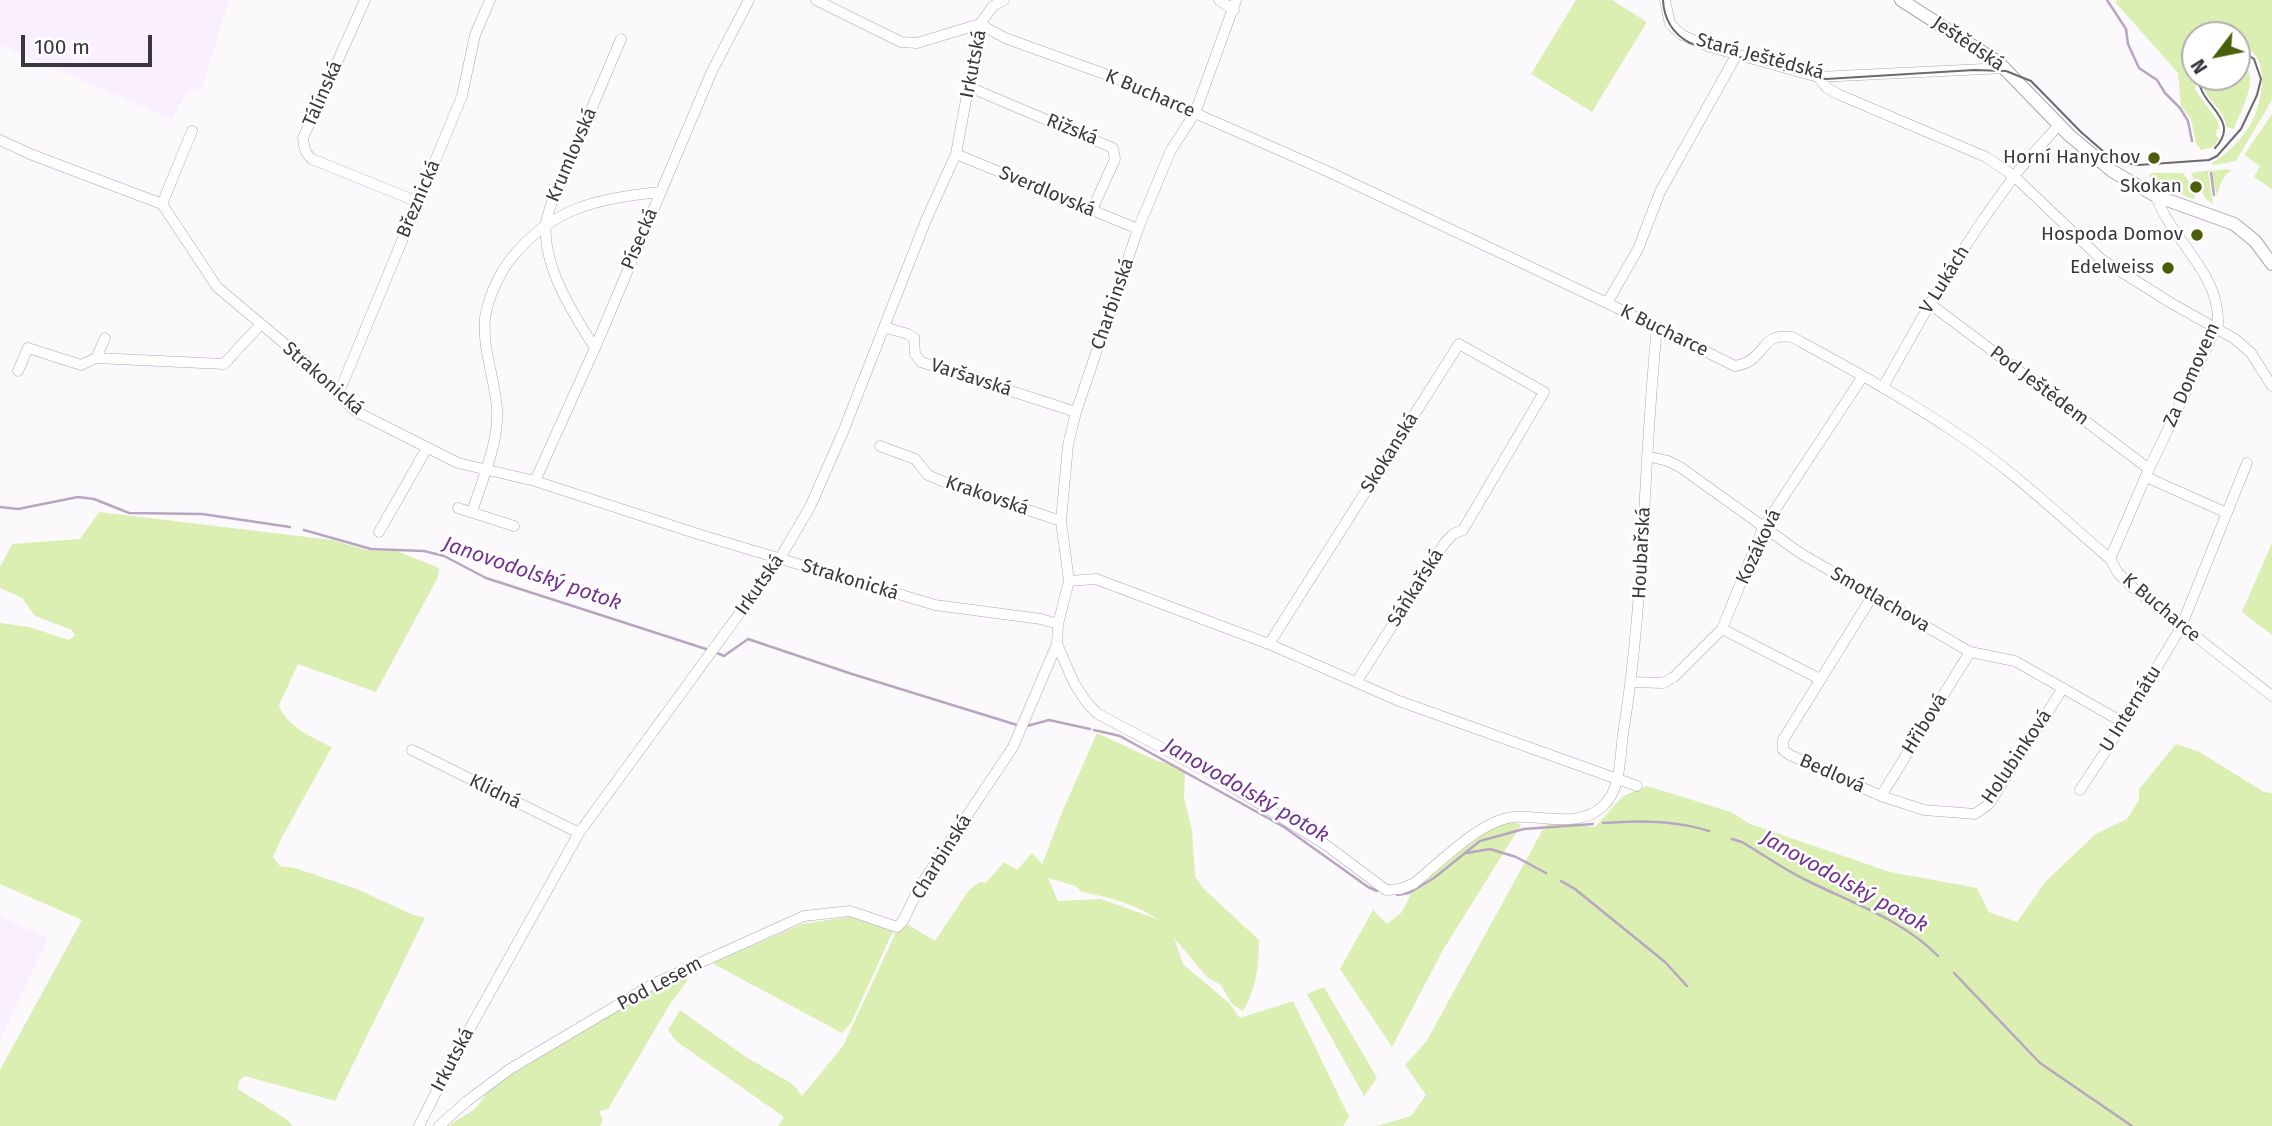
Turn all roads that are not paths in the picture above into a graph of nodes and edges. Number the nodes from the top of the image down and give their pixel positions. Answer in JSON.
{"nodes":[{"id":1,"x":365,"y":0,"type":"edge"},
{"id":2,"x":490,"y":0,"type":"edge"},
{"id":3,"x":749,"y":0,"type":"edge"},
{"id":4,"x":816,"y":0,"type":"edge"},
{"id":5,"x":1004,"y":0,"type":"edge"},
{"id":6,"x":1219,"y":0,"type":"edge"},
{"id":7,"x":1665,"y":0,"type":"edge"},
{"id":8,"x":1901,"y":0,"type":"edge"},
{"id":9,"x":1235,"y":5,"type":"edge"},
{"id":10,"x":980,"y":24,"type":"junction"},
{"id":11,"x":621,"y":39,"type":"dead end"},
{"id":12,"x":1737,"y":54,"type":"junction"},
{"id":13,"x":2005,"y":68,"type":"junction"},
{"id":14,"x":1818,"y":77,"type":"junction"},
{"id":15,"x":969,"y":88,"type":"junction"},
{"id":16,"x":1195,"y":113,"type":"junction"},
{"id":17,"x":2059,"y":125,"type":"junction"},
{"id":18,"x":192,"y":131,"type":"dead end"},
{"id":19,"x":0,"y":140,"type":"edge"},
{"id":20,"x":956,"y":154,"type":"junction"},
{"id":21,"x":2014,"y":176,"type":"junction"},
{"id":22,"x":660,"y":192,"type":"junction"},
{"id":23,"x":2156,"y":196,"type":"junction"},
{"id":24,"x":418,"y":202,"type":"junction"},
{"id":25,"x":162,"y":204,"type":"junction"},
{"id":26,"x":1092,"y":210,"type":"junction"},
{"id":27,"x":546,"y":223,"type":"junction"},
{"id":28,"x":1138,"y":229,"type":"junction"},
{"id":29,"x":2272,"y":264,"type":"edge"},
{"id":30,"x":1607,"y":303,"type":"junction"},
{"id":31,"x":1929,"y":303,"type":"junction"},
{"id":32,"x":260,"y":325,"type":"junction"},
{"id":33,"x":884,"y":327,"type":"junction"},
{"id":34,"x":1657,"y":327,"type":"junction"},
{"id":35,"x":2216,"y":327,"type":"junction"},
{"id":36,"x":105,"y":338,"type":"dead end"},
{"id":37,"x":595,"y":348,"type":"junction"},
{"id":38,"x":96,"y":358,"type":"junction"},
{"id":39,"x":18,"y":371,"type":"dead end"},
{"id":40,"x":1863,"y":376,"type":"junction"},
{"id":41,"x":2272,"y":386,"type":"edge"},
{"id":42,"x":1883,"y":387,"type":"junction"},
{"id":43,"x":1544,"y":392,"type":"joint"},
{"id":44,"x":338,"y":395,"type":"junction"},
{"id":45,"x":1076,"y":412,"type":"junction"},
{"id":46,"x":880,"y":446,"type":"dead end"},
{"id":47,"x":427,"y":448,"type":"junction"},
{"id":48,"x":1647,"y":456,"type":"junction"},
{"id":49,"x":2247,"y":463,"type":"dead end"},
{"id":50,"x":486,"y":470,"type":"junction"},
{"id":51,"x":2148,"y":473,"type":"junction"},
{"id":52,"x":535,"y":481,"type":"junction"},
{"id":53,"x":458,"y":508,"type":"dead end"},
{"id":54,"x":472,"y":512,"type":"junction"},
{"id":55,"x":2227,"y":513,"type":"junction"},
{"id":56,"x":1061,"y":521,"type":"junction"},
{"id":57,"x":514,"y":526,"type":"dead end"},
{"id":58,"x":1763,"y":528,"type":"junction"},
{"id":59,"x":379,"y":532,"type":"dead end"},
{"id":60,"x":780,"y":558,"type":"junction"},
{"id":61,"x":2110,"y":559,"type":"junction"},
{"id":62,"x":1069,"y":581,"type":"junction"},
{"id":63,"x":1872,"y":595,"type":"junction"},
{"id":64,"x":1058,"y":624,"type":"junction"},
{"id":65,"x":2181,"y":627,"type":"junction"},
{"id":66,"x":1722,"y":629,"type":"junction"},
{"id":67,"x":1269,"y":643,"type":"junction"},
{"id":68,"x":1057,"y":644,"type":"junction"},
{"id":69,"x":1970,"y":652,"type":"junction"},
{"id":70,"x":1820,"y":678,"type":"junction"},
{"id":71,"x":1357,"y":681,"type":"junction"},
{"id":72,"x":1632,"y":682,"type":"junction"},
{"id":73,"x":2063,"y":688,"type":"junction"},
{"id":74,"x":2272,"y":696,"type":"edge"},
{"id":75,"x":2124,"y":723,"type":"junction"},
{"id":76,"x":412,"y":750,"type":"dead end"},
{"id":77,"x":1617,"y":777,"type":"junction"},
{"id":78,"x":1637,"y":786,"type":"dead end"},
{"id":79,"x":2080,"y":790,"type":"dead end"},
{"id":80,"x":1881,"y":796,"type":"junction"},
{"id":81,"x":579,"y":833,"type":"junction"},
{"id":82,"x":903,"y":921,"type":"joint"},
{"id":83,"x":419,"y":1126,"type":"edge"},
{"id":84,"x":439,"y":1126,"type":"edge"}],
"edges":[{"from":1,"to":24,"type":"street","name":"Tálínská"},
{"from":2,"to":24,"type":"street","name":"Březnická"},
{"from":3,"to":22,"type":"street","name":"Písecká"},
{"from":4,"to":10,"type":"street"},
{"from":5,"to":10,"type":"street","name":"Irkutská"},
{"from":6,"to":9,"type":"street"},
{"from":7,"to":12,"type":"street","name":"Stará Ještědská"},
{"from":8,"to":13,"type":"street","name":"Ještědská"},
{"from":9,"to":16,"type":"street","name":"Charbinská"},
{"from":10,"to":15,"type":"street","name":"Irkutská"},
{"from":10,"to":16,"type":"street","name":"K Bucharce"},
{"from":11,"to":27,"type":"street","name":"Krumlovská"},
{"from":12,"to":14,"type":"street","name":"Stará Ještědská"},
{"from":12,"to":30,"type":"street"},
{"from":13,"to":14,"type":"street","name":"Stará Ještědská"},
{"from":13,"to":17,"type":"street","name":"Ještědská"},
{"from":14,"to":21,"type":"street"},
{"from":15,"to":20,"type":"street","name":"Irkutská"},
{"from":15,"to":26,"type":"street","name":"Rižská"},
{"from":16,"to":28,"type":"street","name":"Charbinská"},
{"from":16,"to":30,"type":"street","name":"K Bucharce"},
{"from":17,"to":21,"type":"street"},
{"from":17,"to":23,"type":"street","name":"Ještědská"},
{"from":18,"to":25,"type":"street"},
{"from":19,"to":25,"type":"street"},
{"from":20,"to":26,"type":"street","name":"Sverdlovská"},
{"from":20,"to":33,"type":"street","name":"Irkutská"},
{"from":21,"to":31,"type":"street","name":"V Lukách"},
{"from":21,"to":35,"type":"street"},
{"from":22,"to":27,"type":"street"},
{"from":22,"to":37,"type":"street","name":"Písecká"},
{"from":23,"to":29,"type":"street","name":"Ještědská"},
{"from":23,"to":35,"type":"street","name":"Za Domovem"},
{"from":24,"to":44,"type":"street","name":"Březnická"},
{"from":25,"to":32,"type":"street","name":"Strakonická"},
{"from":26,"to":28,"type":"street","name":"Sverdlovská"},
{"from":27,"to":37,"type":"street","name":"Krumlovská"},
{"from":27,"to":50,"type":"street"},
{"from":28,"to":45,"type":"street","name":"Charbinská"},
{"from":30,"to":34,"type":"street","name":"K Bucharce"},
{"from":31,"to":42,"type":"street","name":"V Lukách"},
{"from":31,"to":51,"type":"street","name":"Pod Ještědem"},
{"from":32,"to":38,"type":"street"},
{"from":32,"to":44,"type":"street","name":"Strakonická"},
{"from":33,"to":45,"type":"street","name":"Varšavská"},
{"from":33,"to":60,"type":"street","name":"Irkutská"},
{"from":34,"to":40,"type":"street","name":"K Bucharce"},
{"from":34,"to":48,"type":"street","name":"Houbařská"},
{"from":35,"to":41,"type":"street"},
{"from":35,"to":51,"type":"street","name":"Za Domovem"},
{"from":36,"to":38,"type":"street"},
{"from":37,"to":52,"type":"street","name":"Písecká"},
{"from":38,"to":39,"type":"street"},
{"from":40,"to":42,"type":"street","name":"K Bucharce"},
{"from":40,"to":58,"type":"street","name":"Kozáková"},
{"from":42,"to":61,"type":"street","name":"K Bucharce"},
{"from":43,"to":67,"type":"street","name":"Skokanská"},
{"from":43,"to":71,"type":"street","name":"Sáňkařská"},
{"from":44,"to":47,"type":"street","name":"Strakonická"},
{"from":45,"to":56,"type":"street","name":"Charbinská"},
{"from":46,"to":56,"type":"street","name":"Krakovská"},
{"from":47,"to":50,"type":"street","name":"Strakonická"},
{"from":47,"to":59,"type":"street"},
{"from":48,"to":58,"type":"street","name":"Smotlachova"},
{"from":48,"to":72,"type":"street","name":"Houbařská"},
{"from":49,"to":55,"type":"street","name":"U Internátu"},
{"from":50,"to":52,"type":"street","name":"Strakonická"},
{"from":50,"to":54,"type":"street"},
{"from":51,"to":55,"type":"street","name":"Pod Ještědem"},
{"from":51,"to":61,"type":"street","name":"Za Domovem"},
{"from":52,"to":60,"type":"street","name":"Strakonická"},
{"from":53,"to":54,"type":"street"},
{"from":54,"to":57,"type":"street"},
{"from":55,"to":65,"type":"street","name":"U Internátu"},
{"from":56,"to":62,"type":"street","name":"Charbinská"},
{"from":58,"to":63,"type":"street","name":"Smotlachova"},
{"from":58,"to":66,"type":"street","name":"Kozáková"},
{"from":60,"to":64,"type":"street","name":"Strakonická"},
{"from":60,"to":81,"type":"street","name":"Irkutská"},
{"from":61,"to":65,"type":"street","name":"K Bucharce"},
{"from":62,"to":64,"type":"street","name":"Charbinská"},
{"from":62,"to":67,"type":"street"},
{"from":63,"to":69,"type":"street","name":"Smotlachova"},
{"from":63,"to":70,"type":"street","name":"Bedlová"},
{"from":64,"to":68,"type":"street","name":"Charbinská"},
{"from":65,"to":74,"type":"street","name":"K Bucharce"},
{"from":65,"to":75,"type":"street","name":"U Internátu"},
{"from":66,"to":70,"type":"street"},
{"from":66,"to":72,"type":"street","name":"Kozáková"},
{"from":67,"to":71,"type":"street"},
{"from":68,"to":77,"type":"street","name":"Houbařská"},
{"from":68,"to":82,"type":"street","name":"Charbinská"},
{"from":69,"to":73,"type":"street","name":"Smotlachova"},
{"from":69,"to":80,"type":"street","name":"Hřibová"},
{"from":70,"to":80,"type":"street","name":"Bedlová"},
{"from":71,"to":77,"type":"street"},
{"from":72,"to":77,"type":"street","name":"Houbařská"},
{"from":73,"to":75,"type":"street","name":"Smotlachova"},
{"from":73,"to":80,"type":"street","name":"Holubinková"},
{"from":75,"to":79,"type":"street","name":"U Internátu"},
{"from":76,"to":81,"type":"street","name":"Klidná"},
{"from":77,"to":78,"type":"street"},
{"from":81,"to":83,"type":"street","name":"Irkutská"},
{"from":82,"to":84,"type":"street","name":"Pod Lesem"}]}
